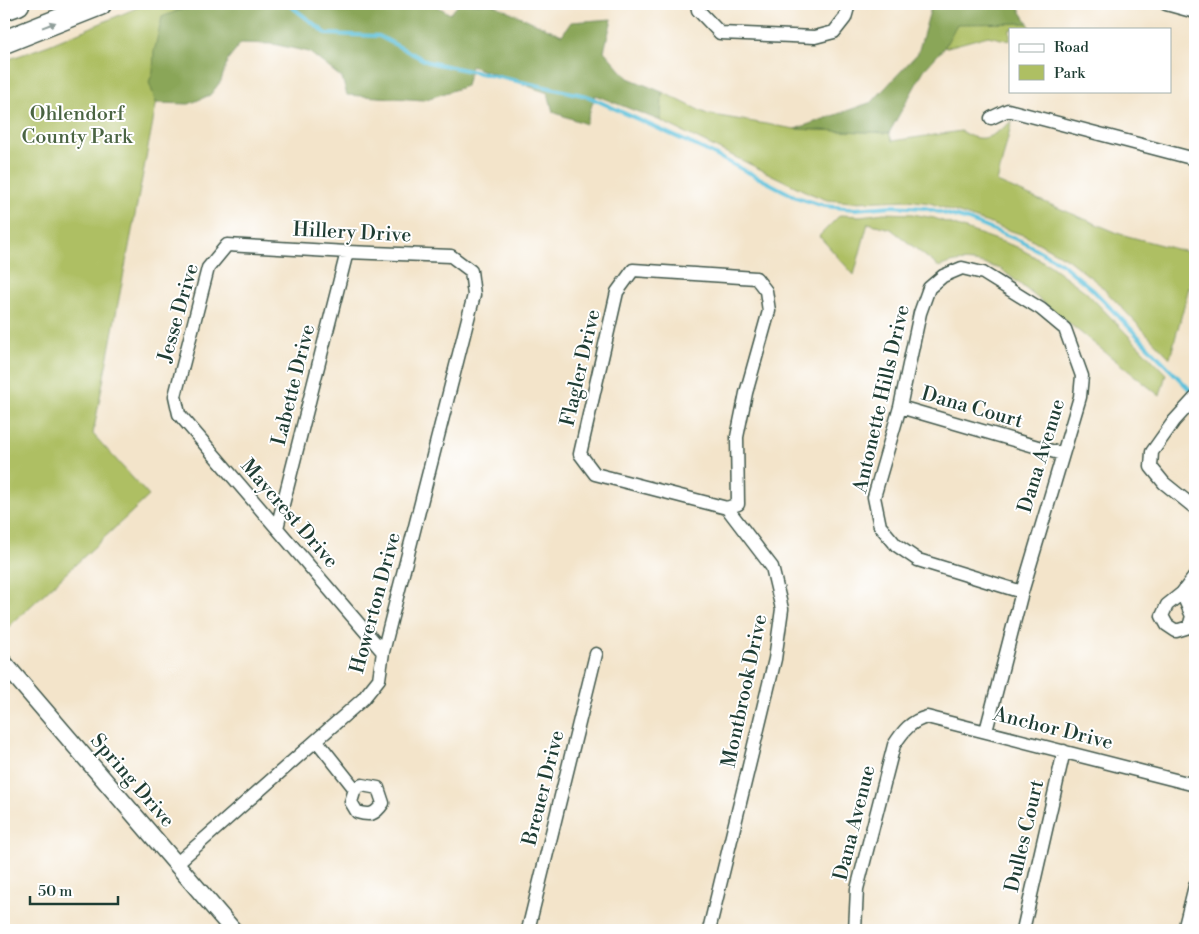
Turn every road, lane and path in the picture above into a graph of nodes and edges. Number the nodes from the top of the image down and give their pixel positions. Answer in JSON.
{"nodes":[{"id":1,"x":18,"y":4,"type":"edge"},
{"id":2,"x":100,"y":4,"type":"edge"},
{"id":3,"x":697,"y":4,"type":"edge"},
{"id":4,"x":849,"y":4,"type":"edge"},
{"id":5,"x":1166,"y":4,"type":"edge"},
{"id":6,"x":4,"y":9,"type":"edge"},
{"id":7,"x":1195,"y":12,"type":"edge"},
{"id":8,"x":4,"y":42,"type":"edge"},
{"id":9,"x":991,"y":118,"type":"dead end"},
{"id":10,"x":1195,"y":159,"type":"edge"},
{"id":11,"x":227,"y":245,"type":"joint"},
{"id":12,"x":347,"y":252,"type":"junction"},
{"id":13,"x":471,"y":271,"type":"joint"},
{"id":14,"x":942,"y":276,"type":"joint"},
{"id":15,"x":175,"y":396,"type":"joint"},
{"id":16,"x":1195,"y":398,"type":"edge"},
{"id":17,"x":900,"y":407,"type":"junction"},
{"id":18,"x":1062,"y":454,"type":"junction"},
{"id":19,"x":727,"y":508,"type":"junction"},
{"id":20,"x":1195,"y":508,"type":"edge"},
{"id":21,"x":277,"y":528,"type":"junction"},
{"id":22,"x":1195,"y":576,"type":"edge"},
{"id":23,"x":1022,"y":592,"type":"junction"},
{"id":24,"x":1182,"y":593,"type":"dead end"},
{"id":25,"x":384,"y":652,"type":"junction"},
{"id":26,"x":596,"y":654,"type":"dead end"},
{"id":27,"x":4,"y":664,"type":"edge"},
{"id":28,"x":904,"y":729,"type":"joint"},
{"id":29,"x":986,"y":731,"type":"junction"},
{"id":30,"x":317,"y":741,"type":"junction"},
{"id":31,"x":1064,"y":751,"type":"junction"},
{"id":32,"x":1195,"y":785,"type":"edge"},
{"id":33,"x":355,"y":789,"type":"dead end"},
{"id":34,"x":176,"y":864,"type":"junction"},
{"id":35,"x":1195,"y":886,"type":"edge"},
{"id":36,"x":231,"y":928,"type":"edge"},
{"id":37,"x":528,"y":930,"type":"edge"},
{"id":38,"x":709,"y":930,"type":"edge"},
{"id":39,"x":855,"y":930,"type":"edge"},
{"id":40,"x":1023,"y":930,"type":"edge"},
{"id":41,"x":1184,"y":930,"type":"edge"}],
"edges":[{"from":1,"to":6,"type":"highway"},
{"from":8,"to":2,"type":"highway","one_way":true},
{"from":3,"to":4,"type":"street"},
{"from":5,"to":7,"type":"street"},
{"from":9,"to":10,"type":"street"},
{"from":11,"to":12,"type":"street","name":"Hillery Drive"},
{"from":11,"to":15,"type":"street","name":"Jesse Drive"},
{"from":12,"to":13,"type":"street","name":"Hillery Drive"},
{"from":12,"to":21,"type":"street","name":"Labette Drive"},
{"from":13,"to":25,"type":"street","name":"Howerton Drive"},
{"from":14,"to":17,"type":"street","name":"Antonette Hills Drive"},
{"from":14,"to":18,"type":"street","name":"Dana Avenue"},
{"from":15,"to":21,"type":"street","name":"Maycrest Drive"},
{"from":16,"to":20,"type":"street"},
{"from":17,"to":18,"type":"street","name":"Dana Court"},
{"from":17,"to":23,"type":"street","name":"Antonette Hills Drive"},
{"from":18,"to":23,"type":"street","name":"Dana Avenue"},
{"from":19,"to":19,"type":"street","name":"Flagler Drive"},
{"from":19,"to":38,"type":"street","name":"Montbrook Drive"},
{"from":21,"to":25,"type":"street","name":"Maycrest Drive"},
{"from":22,"to":24,"type":"street"},
{"from":23,"to":29,"type":"street","name":"Dana Avenue"},
{"from":25,"to":30,"type":"street","name":"Howerton Drive"},
{"from":26,"to":37,"type":"street","name":"Breuer Drive"},
{"from":27,"to":34,"type":"street","name":"Spring Drive"},
{"from":28,"to":29,"type":"street","name":"Anchor Drive"},
{"from":28,"to":39,"type":"street","name":"Dana Avenue"},
{"from":29,"to":31,"type":"street","name":"Anchor Drive"},
{"from":30,"to":33,"type":"street"},
{"from":30,"to":34,"type":"street","name":"Howerton Drive"},
{"from":31,"to":32,"type":"street","name":"Anchor Drive"},
{"from":31,"to":40,"type":"street","name":"Dulles Court"},
{"from":34,"to":36,"type":"street","name":"Spring Drive"},
{"from":35,"to":41,"type":"street"}]}
